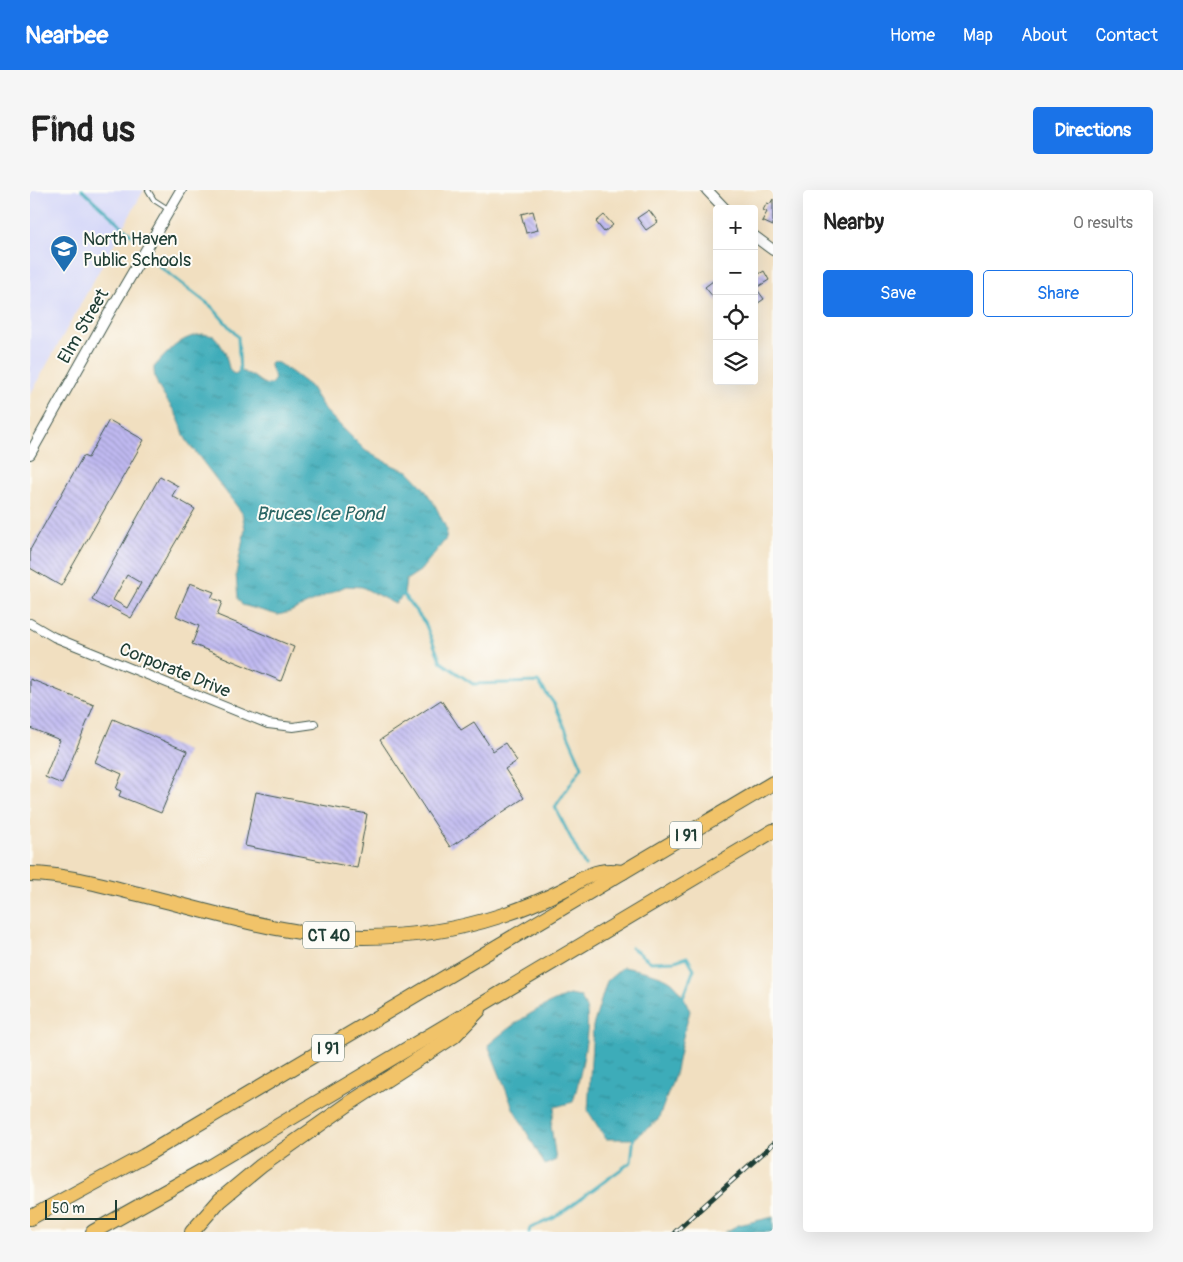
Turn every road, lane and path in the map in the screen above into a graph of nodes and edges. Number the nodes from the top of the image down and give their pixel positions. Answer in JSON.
{"nodes":[{"id":1,"x":148,"y":190,"type":"edge"},
{"id":2,"x":181,"y":190,"type":"edge"},
{"id":3,"x":707,"y":190,"type":"edge"},
{"id":4,"x":720,"y":205,"type":"edge"},
{"id":5,"x":170,"y":210,"type":"junction"},
{"id":6,"x":758,"y":239,"type":"edge"},
{"id":7,"x":773,"y":250,"type":"edge"},
{"id":8,"x":30,"y":454,"type":"edge"},
{"id":9,"x":30,"y":623,"type":"edge"},
{"id":10,"x":314,"y":724,"type":"dead end"},
{"id":11,"x":773,"y":783,"type":"edge"},
{"id":12,"x":773,"y":831,"type":"edge"},
{"id":13,"x":623,"y":872,"type":"junction"},
{"id":14,"x":30,"y":874,"type":"edge"},
{"id":15,"x":485,"y":1002,"type":"junction"},
{"id":16,"x":30,"y":1218,"type":"edge"},
{"id":17,"x":93,"y":1232,"type":"edge"},
{"id":18,"x":192,"y":1232,"type":"edge"}],
"edges":[{"from":1,"to":5,"type":"lane"},
{"from":2,"to":5,"type":"street","name":"Elm Street"},
{"from":3,"to":4,"type":"street"},
{"from":5,"to":8,"type":"street","name":"Elm Street"},
{"from":6,"to":7,"type":"street"},
{"from":9,"to":10,"type":"street","name":"Corporate Drive"},
{"from":11,"to":13,"type":"highway","number":"I 91"},
{"from":12,"to":15,"type":"highway","number":"I 91"},
{"from":13,"to":14,"type":"highway","number":"CT 40"},
{"from":13,"to":16,"type":"highway","number":"I 91"},
{"from":15,"to":17,"type":"highway","number":"I 91"},
{"from":15,"to":18,"type":"highway"}]}
